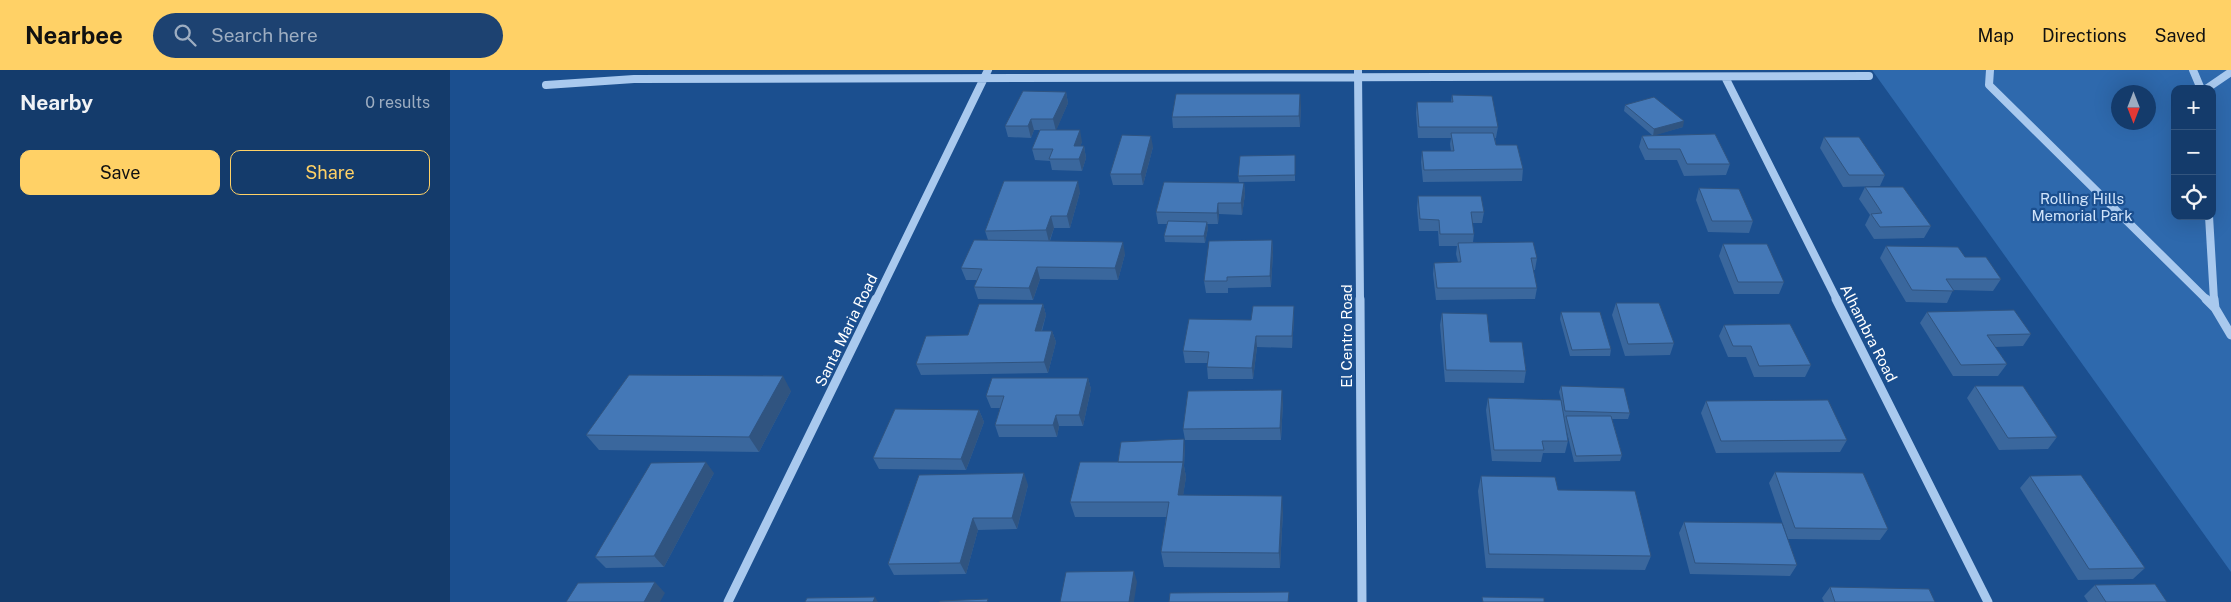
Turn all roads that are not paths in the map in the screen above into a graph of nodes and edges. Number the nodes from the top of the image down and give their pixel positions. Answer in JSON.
{"nodes":[{"id":1,"x":1990,"y":70,"type":"edge"},
{"id":2,"x":2193,"y":70,"type":"edge"},
{"id":3,"x":2231,"y":72,"type":"edge"},
{"id":4,"x":986,"y":74,"type":"edge"},
{"id":5,"x":1358,"y":74,"type":"edge"},
{"id":6,"x":1869,"y":76,"type":"dead end"},
{"id":7,"x":1725,"y":77,"type":"junction"},
{"id":8,"x":546,"y":85,"type":"dead end"},
{"id":9,"x":2199,"y":85,"type":"edge"},
{"id":10,"x":2212,"y":85,"type":"edge"},
{"id":11,"x":2209,"y":220,"type":"edge"},
{"id":12,"x":2215,"y":308,"type":"junction"},
{"id":13,"x":2231,"y":334,"type":"edge"},
{"id":14,"x":728,"y":602,"type":"edge"},
{"id":15,"x":1362,"y":602,"type":"edge"},
{"id":16,"x":1988,"y":602,"type":"edge"}],
"edges":[{"from":1,"to":12,"type":"street"},
{"from":2,"to":9,"type":"street"},
{"from":3,"to":10,"type":"street"},
{"from":4,"to":5,"type":"street"},
{"from":4,"to":8,"type":"street"},
{"from":4,"to":14,"type":"street","name":"Santa Maria Road"},
{"from":5,"to":7,"type":"street"},
{"from":5,"to":15,"type":"street","name":"El Centro Road"},
{"from":6,"to":7,"type":"street"},
{"from":7,"to":16,"type":"street","name":"Alhambra Road"},
{"from":11,"to":12,"type":"street"},
{"from":12,"to":13,"type":"street"}]}
